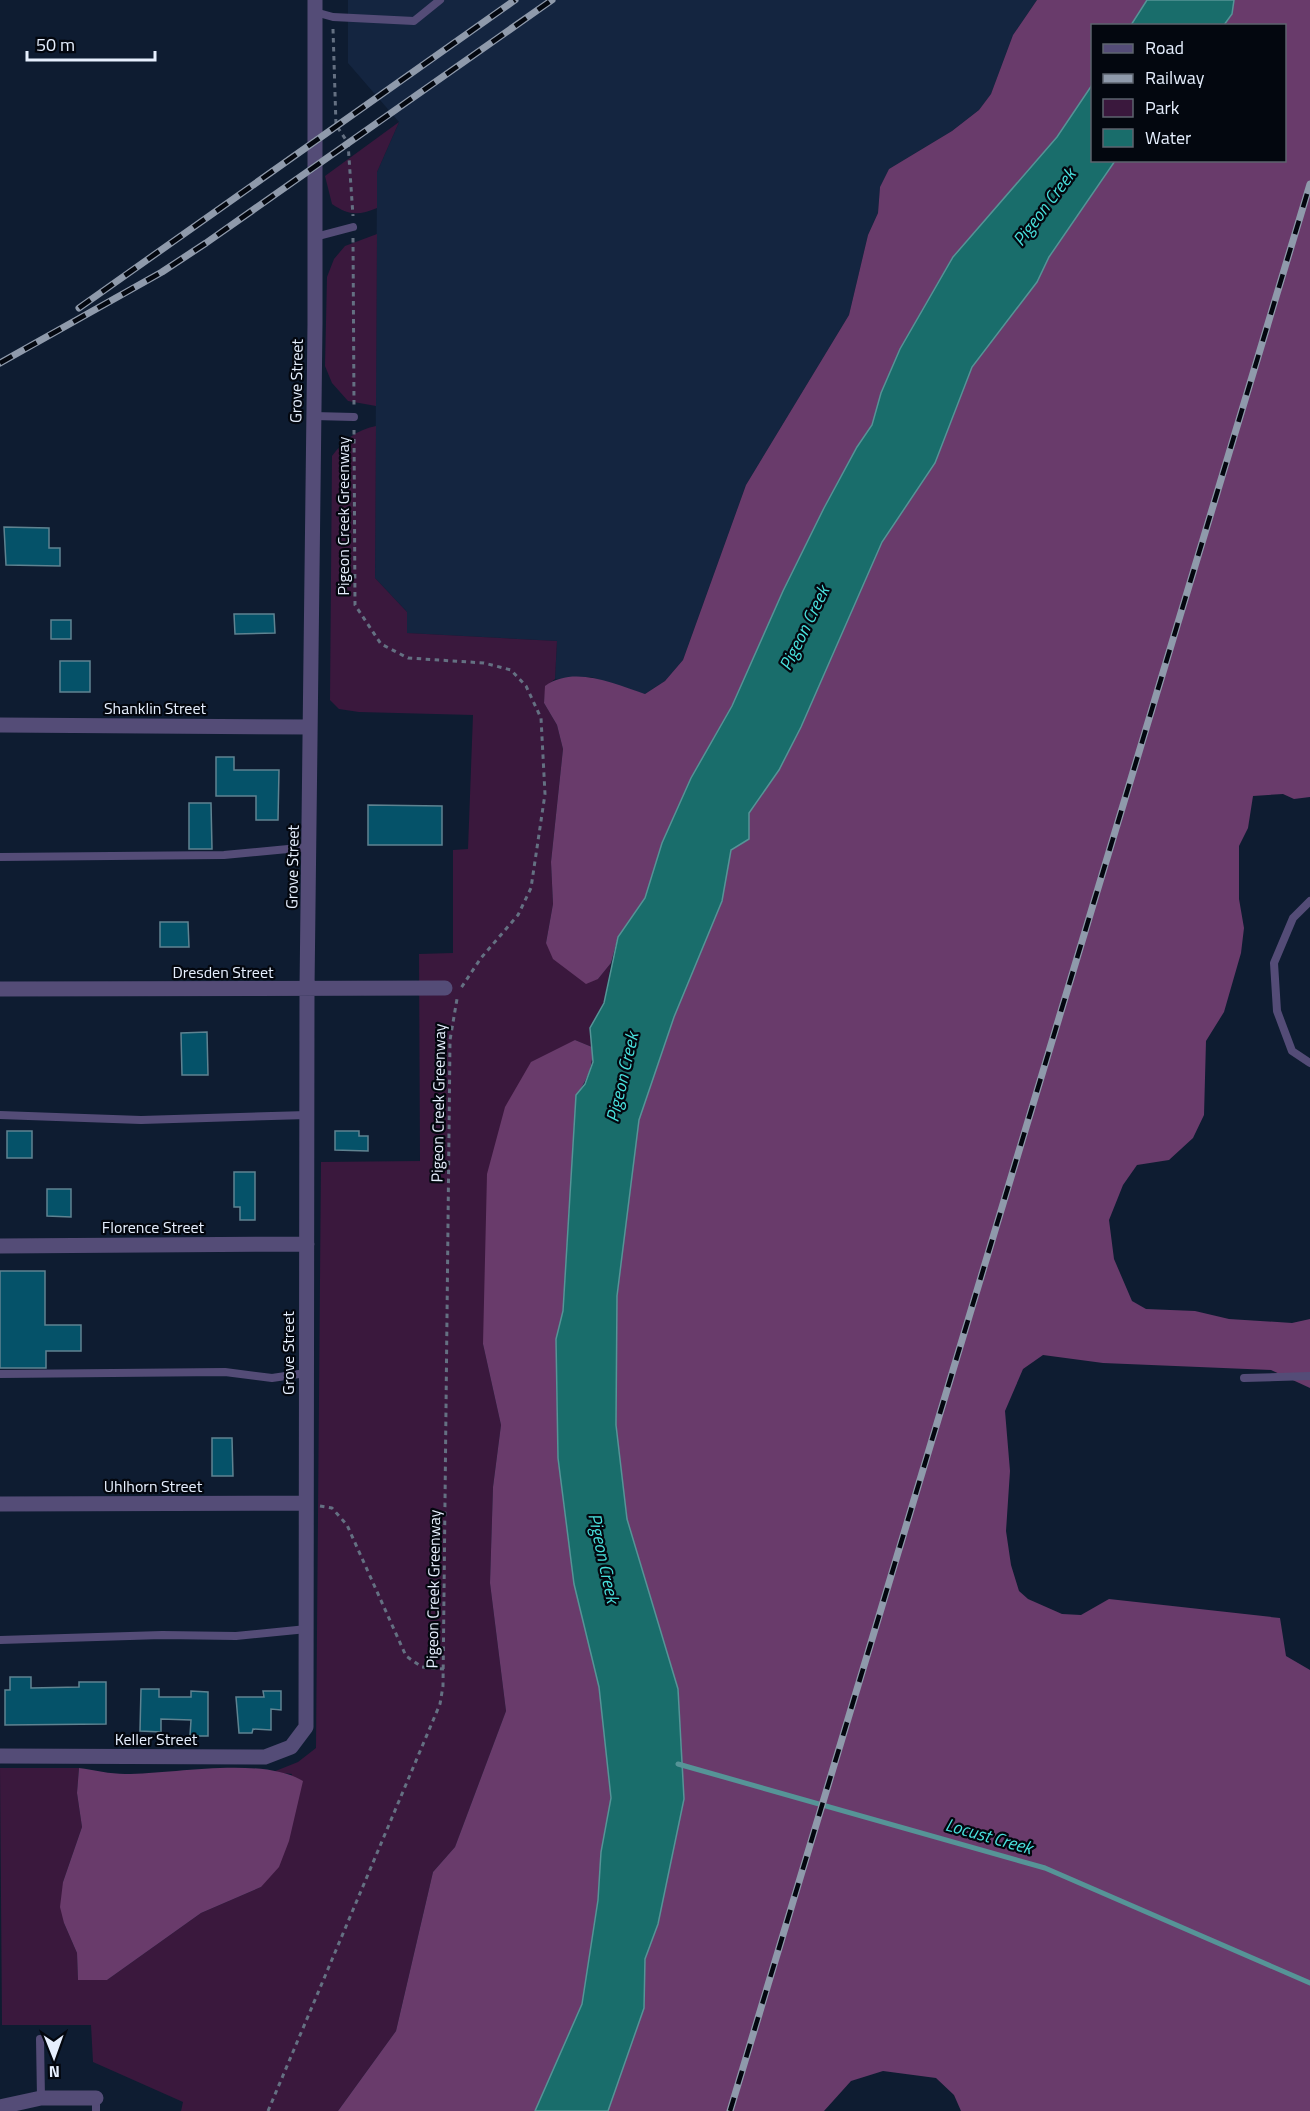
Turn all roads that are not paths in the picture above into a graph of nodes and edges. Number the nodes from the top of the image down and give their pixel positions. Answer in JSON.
{"nodes":[{"id":1,"x":440,"y":0,"type":"edge"},
{"id":2,"x":315,"y":6,"type":"edge"},
{"id":3,"x":353,"y":227,"type":"road end"},
{"id":4,"x":315,"y":237,"type":"junction"},
{"id":5,"x":314,"y":416,"type":"junction"},
{"id":6,"x":354,"y":417,"type":"road end"},
{"id":7,"x":0,"y":725,"type":"edge"},
{"id":8,"x":310,"y":727,"type":"junction"},
{"id":9,"x":310,"y":847,"type":"junction"},
{"id":10,"x":0,"y":857,"type":"edge"},
{"id":11,"x":1310,"y":901,"type":"edge"},
{"id":12,"x":445,"y":988,"type":"dead end"},
{"id":13,"x":0,"y":989,"type":"edge"},
{"id":14,"x":307,"y":989,"type":"junction"},
{"id":15,"x":1310,"y":1063,"type":"edge"},
{"id":16,"x":0,"y":1115,"type":"edge"},
{"id":17,"x":307,"y":1115,"type":"junction"},
{"id":18,"x":307,"y":1244,"type":"junction"},
{"id":19,"x":0,"y":1246,"type":"edge"},
{"id":20,"x":306,"y":1372,"type":"junction"},
{"id":21,"x":0,"y":1374,"type":"edge"},
{"id":22,"x":1310,"y":1376,"type":"edge"},
{"id":23,"x":1244,"y":1378,"type":"dead end"},
{"id":24,"x":305,"y":1503,"type":"junction"},
{"id":25,"x":0,"y":1504,"type":"edge"},
{"id":26,"x":306,"y":1629,"type":"junction"},
{"id":27,"x":0,"y":1640,"type":"edge"},
{"id":28,"x":303,"y":1734,"type":"joint"},
{"id":29,"x":0,"y":1756,"type":"edge"},
{"id":30,"x":40,"y":2038,"type":"dead end"},
{"id":31,"x":41,"y":2098,"type":"junction"},
{"id":32,"x":96,"y":2105,"type":"edge"},
{"id":33,"x":0,"y":2107,"type":"edge"}],
"edges":[{"from":1,"to":2,"type":"lane"},
{"from":2,"to":4,"type":"street","name":"Grove Street"},
{"from":3,"to":4,"type":"lane"},
{"from":4,"to":5,"type":"street","name":"Grove Street"},
{"from":5,"to":6,"type":"lane"},
{"from":5,"to":8,"type":"street","name":"Grove Street"},
{"from":7,"to":8,"type":"street","name":"Shanklin Street"},
{"from":8,"to":9,"type":"street","name":"Grove Street"},
{"from":9,"to":10,"type":"lane"},
{"from":9,"to":14,"type":"street","name":"Grove Street"},
{"from":11,"to":15,"type":"lane"},
{"from":12,"to":14,"type":"street","name":"Dresden Street"},
{"from":13,"to":14,"type":"street","name":"Dresden Street"},
{"from":14,"to":17,"type":"street","name":"Grove Street"},
{"from":16,"to":17,"type":"lane"},
{"from":17,"to":18,"type":"street","name":"Grove Street"},
{"from":18,"to":19,"type":"street","name":"Florence Street"},
{"from":18,"to":20,"type":"street","name":"Grove Street"},
{"from":20,"to":21,"type":"lane"},
{"from":20,"to":24,"type":"street","name":"Grove Street"},
{"from":22,"to":23,"type":"lane"},
{"from":24,"to":25,"type":"street","name":"Uhlhorn Street"},
{"from":24,"to":26,"type":"street","name":"Grove Street"},
{"from":26,"to":27,"type":"lane"},
{"from":26,"to":28,"type":"street","name":"Grove Street"},
{"from":28,"to":29,"type":"street","name":"Keller Street"},
{"from":30,"to":31,"type":"lane"},
{"from":31,"to":32,"type":"street"},
{"from":31,"to":33,"type":"street"}]}
